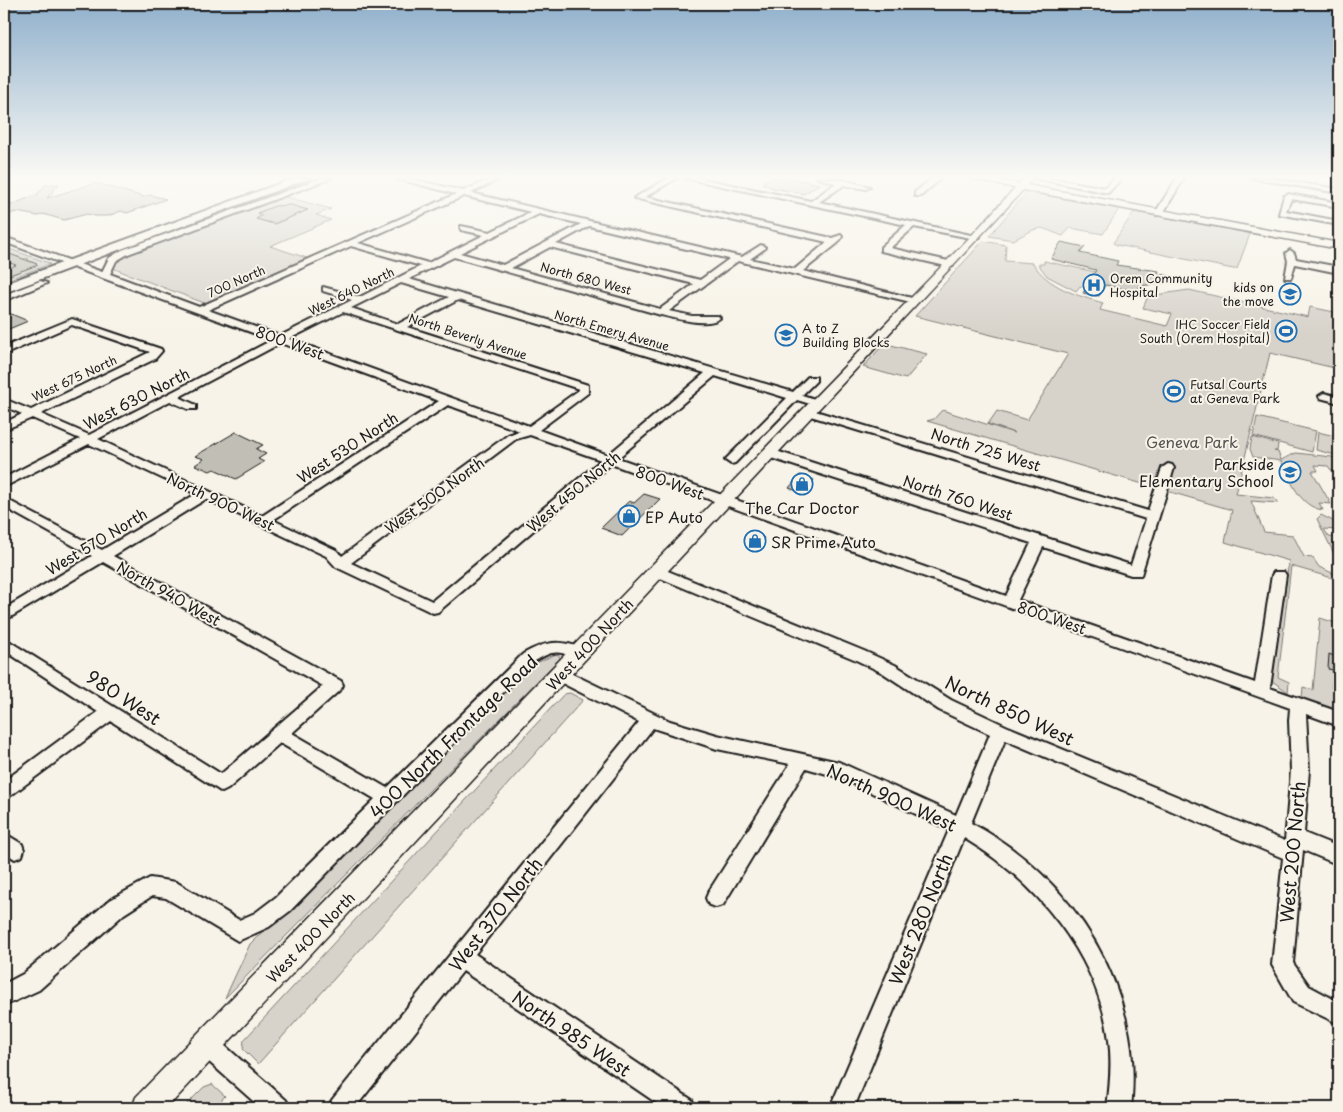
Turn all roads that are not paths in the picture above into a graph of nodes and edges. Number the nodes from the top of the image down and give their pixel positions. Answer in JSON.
{"nodes":[{"id":1,"x":166,"y":230,"type":"edge"},
{"id":2,"x":186,"y":230,"type":"edge"},
{"id":3,"x":383,"y":230,"type":"edge"},
{"id":4,"x":472,"y":230,"type":"edge"},
{"id":5,"x":502,"y":230,"type":"edge"},
{"id":6,"x":575,"y":230,"type":"edge"},
{"id":7,"x":617,"y":230,"type":"edge"},
{"id":8,"x":797,"y":230,"type":"edge"},
{"id":9,"x":905,"y":230,"type":"edge"},
{"id":10,"x":941,"y":230,"type":"edge"},
{"id":11,"x":983,"y":230,"type":"edge"},
{"id":12,"x":1251,"y":230,"type":"edge"},
{"id":13,"x":492,"y":235,"type":"junction"},
{"id":14,"x":976,"y":237,"type":"junction"},
{"id":15,"x":6,"y":241,"type":"edge"},
{"id":16,"x":351,"y":244,"type":"junction"},
{"id":17,"x":548,"y":244,"type":"junction"},
{"id":18,"x":1339,"y":246,"type":"edge"},
{"id":19,"x":761,"y":247,"type":"dead end"},
{"id":20,"x":453,"y":254,"type":"junction"},
{"id":21,"x":740,"y":259,"type":"junction"},
{"id":22,"x":74,"y":264,"type":"junction"},
{"id":23,"x":950,"y":264,"type":"junction"},
{"id":24,"x":430,"y":266,"type":"junction"},
{"id":25,"x":504,"y":268,"type":"junction"},
{"id":26,"x":1339,"y":270,"type":"edge"},
{"id":27,"x":797,"y":272,"type":"junction"},
{"id":28,"x":105,"y":275,"type":"junction"},
{"id":29,"x":1288,"y":276,"type":"dead end"},
{"id":30,"x":401,"y":280,"type":"junction"},
{"id":31,"x":43,"y":283,"type":"dead end"},
{"id":32,"x":701,"y":283,"type":"junction"},
{"id":33,"x":4,"y":289,"type":"edge"},
{"id":34,"x":326,"y":289,"type":"dead end"},
{"id":35,"x":456,"y":297,"type":"junction"},
{"id":36,"x":4,"y":298,"type":"edge"},
{"id":37,"x":361,"y":300,"type":"junction"},
{"id":38,"x":915,"y":300,"type":"junction"},
{"id":39,"x":202,"y":309,"type":"junction"},
{"id":40,"x":343,"y":309,"type":"junction"},
{"id":41,"x":661,"y":312,"type":"junction"},
{"id":42,"x":715,"y":318,"type":"dead end"},
{"id":43,"x":399,"y":327,"type":"junction"},
{"id":44,"x":282,"y":339,"type":"junction"},
{"id":45,"x":4,"y":351,"type":"edge"},
{"id":46,"x":712,"y":373,"type":"junction"},
{"id":47,"x":812,"y":379,"type":"dead end"},
{"id":48,"x":584,"y":387,"type":"joint"},
{"id":49,"x":794,"y":396,"type":"junction"},
{"id":50,"x":1324,"y":396,"type":"dead end"},
{"id":51,"x":170,"y":398,"type":"junction"},
{"id":52,"x":448,"y":400,"type":"junction"},
{"id":53,"x":1339,"y":400,"type":"edge"},
{"id":54,"x":4,"y":402,"type":"edge"},
{"id":55,"x":192,"y":407,"type":"dead end"},
{"id":56,"x":813,"y":407,"type":"junction"},
{"id":57,"x":33,"y":413,"type":"junction"},
{"id":58,"x":4,"y":426,"type":"edge"},
{"id":59,"x":530,"y":431,"type":"junction"},
{"id":60,"x":89,"y":439,"type":"junction"},
{"id":61,"x":769,"y":453,"type":"junction"},
{"id":62,"x":611,"y":460,"type":"junction"},
{"id":63,"x":731,"y":460,"type":"dead end"},
{"id":64,"x":1168,"y":468,"type":"dead end"},
{"id":65,"x":4,"y":483,"type":"edge"},
{"id":66,"x":205,"y":494,"type":"junction"},
{"id":67,"x":724,"y":501,"type":"junction"},
{"id":68,"x":4,"y":502,"type":"edge"},
{"id":69,"x":1153,"y":516,"type":"junction"},
{"id":70,"x":263,"y":521,"type":"junction"},
{"id":71,"x":1039,"y":541,"type":"junction"},
{"id":72,"x":103,"y":556,"type":"junction"},
{"id":73,"x":341,"y":564,"type":"junction"},
{"id":74,"x":658,"y":572,"type":"junction"},
{"id":75,"x":1279,"y":575,"type":"dead end"},
{"id":76,"x":1010,"y":602,"type":"junction"},
{"id":77,"x":433,"y":608,"type":"joint"},
{"id":78,"x":4,"y":616,"type":"edge"},
{"id":79,"x":4,"y":643,"type":"edge"},
{"id":80,"x":579,"y":653,"type":"junction"},
{"id":81,"x":560,"y":674,"type":"junction"},
{"id":82,"x":1262,"y":692,"type":"junction"},
{"id":83,"x":1299,"y":705,"type":"junction"},
{"id":84,"x":111,"y":712,"type":"junction"},
{"id":85,"x":1339,"y":719,"type":"edge"},
{"id":86,"x":650,"y":720,"type":"junction"},
{"id":87,"x":1000,"y":731,"type":"junction"},
{"id":88,"x":279,"y":734,"type":"junction"},
{"id":89,"x":802,"y":760,"type":"junction"},
{"id":90,"x":4,"y":790,"type":"edge"},
{"id":91,"x":387,"y":797,"type":"junction"},
{"id":92,"x":959,"y":825,"type":"junction"},
{"id":93,"x":1294,"y":846,"type":"junction"},
{"id":94,"x":1339,"y":856,"type":"edge"},
{"id":95,"x":716,"y":898,"type":"dead end"},
{"id":96,"x":461,"y":957,"type":"junction"},
{"id":97,"x":4,"y":995,"type":"edge"},
{"id":98,"x":1339,"y":1013,"type":"edge"},
{"id":99,"x":207,"y":1045,"type":"junction"},
{"id":100,"x":147,"y":1108,"type":"edge"},
{"id":101,"x":278,"y":1108,"type":"edge"},
{"id":102,"x":340,"y":1108,"type":"edge"},
{"id":103,"x":684,"y":1108,"type":"edge"},
{"id":104,"x":842,"y":1108,"type":"edge"},
{"id":105,"x":1119,"y":1108,"type":"edge"}],
"edges":[{"from":1,"to":22,"type":"highway"},
{"from":2,"to":28,"type":"street"},
{"from":3,"to":16,"type":"street","name":"700 North"},
{"from":4,"to":13,"type":"street"},
{"from":5,"to":13,"type":"street","name":"West 640 North"},
{"from":6,"to":17,"type":"street"},
{"from":7,"to":21,"type":"street"},
{"from":8,"to":27,"type":"street"},
{"from":9,"to":23,"type":"street"},
{"from":10,"to":14,"type":"street"},
{"from":11,"to":14,"type":"main road","name":"West 400 North"},
{"from":12,"to":18,"type":"main road"},
{"from":13,"to":20,"type":"street","name":"West 640 North"},
{"from":14,"to":23,"type":"main road","name":"West 400 North"},
{"from":15,"to":22,"type":"street","name":"800 West"},
{"from":16,"to":24,"type":"street"},
{"from":16,"to":39,"type":"street","name":"700 North"},
{"from":17,"to":25,"type":"street"},
{"from":17,"to":32,"type":"street"},
{"from":19,"to":21,"type":"street"},
{"from":20,"to":24,"type":"street","name":"West 640 North"},
{"from":20,"to":25,"type":"street","name":"North 680 West"},
{"from":21,"to":27,"type":"street"},
{"from":21,"to":32,"type":"street"},
{"from":22,"to":28,"type":"street","name":"800 West"},
{"from":22,"to":33,"type":"highway"},
{"from":23,"to":38,"type":"main road","name":"West 400 North"},
{"from":24,"to":30,"type":"street","name":"West 640 North"},
{"from":25,"to":41,"type":"street","name":"North 680 West"},
{"from":26,"to":29,"type":"street"},
{"from":27,"to":38,"type":"street"},
{"from":28,"to":39,"type":"street","name":"800 West"},
{"from":30,"to":35,"type":"street","name":"North Emery Avenue"},
{"from":30,"to":37,"type":"street","name":"West 640 North"},
{"from":31,"to":36,"type":"street"},
{"from":32,"to":41,"type":"street"},
{"from":34,"to":37,"type":"street"},
{"from":35,"to":43,"type":"street"},
{"from":35,"to":46,"type":"street","name":"North Emery Avenue"},
{"from":37,"to":40,"type":"street","name":"West 640 North"},
{"from":38,"to":56,"type":"main road","name":"West 400 North"},
{"from":39,"to":44,"type":"street","name":"800 West"},
{"from":40,"to":43,"type":"street","name":"North Beverly Avenue"},
{"from":40,"to":44,"type":"street","name":"West 640 North"},
{"from":41,"to":42,"type":"street","name":"North 680 West"},
{"from":43,"to":48,"type":"street","name":"North Beverly Avenue"},
{"from":44,"to":51,"type":"street","name":"West 630 North"},
{"from":44,"to":52,"type":"street","name":"800 West"},
{"from":45,"to":57,"type":"street","name":"West 675 North"},
{"from":46,"to":49,"type":"street","name":"North Emery Avenue"},
{"from":46,"to":62,"type":"street","name":"West 450 North"},
{"from":47,"to":49,"type":"street"},
{"from":48,"to":59,"type":"street","name":"West 500 North"},
{"from":49,"to":56,"type":"street","name":"North Emery Avenue"},
{"from":49,"to":63,"type":"street"},
{"from":50,"to":53,"type":"street"},
{"from":51,"to":55,"type":"street"},
{"from":51,"to":60,"type":"street","name":"West 630 North"},
{"from":52,"to":59,"type":"street","name":"800 West"},
{"from":52,"to":70,"type":"street","name":"West 530 North"},
{"from":54,"to":57,"type":"street","name":"North 900 West"},
{"from":56,"to":61,"type":"main road","name":"West 400 North"},
{"from":56,"to":69,"type":"street","name":"North 725 West"},
{"from":57,"to":58,"type":"street","name":"West 675 North"},
{"from":57,"to":60,"type":"street","name":"North 900 West"},
{"from":59,"to":62,"type":"street","name":"800 West"},
{"from":59,"to":73,"type":"street","name":"West 500 North"},
{"from":60,"to":65,"type":"street","name":"West 630 North"},
{"from":60,"to":66,"type":"street","name":"North 900 West"},
{"from":61,"to":67,"type":"main road","name":"West 400 North"},
{"from":61,"to":71,"type":"street","name":"North 760 West"},
{"from":62,"to":67,"type":"street","name":"800 West"},
{"from":62,"to":77,"type":"street","name":"West 450 North"},
{"from":64,"to":69,"type":"street"},
{"from":66,"to":70,"type":"street","name":"North 900 West"},
{"from":66,"to":72,"type":"street","name":"West 570 North"},
{"from":67,"to":74,"type":"main road","name":"West 400 North"},
{"from":67,"to":76,"type":"street","name":"800 West"},
{"from":68,"to":72,"type":"street","name":"North 940 West"},
{"from":69,"to":71,"type":"street","name":"North 760 West"},
{"from":70,"to":73,"type":"street","name":"North 900 West"},
{"from":71,"to":76,"type":"street"},
{"from":72,"to":78,"type":"street","name":"West 570 North"},
{"from":72,"to":88,"type":"street","name":"North 940 West"},
{"from":73,"to":77,"type":"street","name":"North 900 West"},
{"from":74,"to":80,"type":"main road","name":"West 400 North"},
{"from":74,"to":87,"type":"street","name":"North 850 West"},
{"from":75,"to":82,"type":"street"},
{"from":76,"to":82,"type":"street","name":"800 West"},
{"from":79,"to":84,"type":"street","name":"980 West"},
{"from":80,"to":81,"type":"main road","name":"West 400 North"},
{"from":80,"to":91,"type":"street","name":"400 North Frontage Road"},
{"from":81,"to":86,"type":"street","name":"North 900 West"},
{"from":81,"to":99,"type":"main road","name":"West 400 North"},
{"from":82,"to":83,"type":"street","name":"800 West"},
{"from":83,"to":85,"type":"street","name":"800 West"},
{"from":83,"to":93,"type":"street","name":"West 200 North"},
{"from":84,"to":88,"type":"street","name":"980 West"},
{"from":84,"to":90,"type":"street"},
{"from":86,"to":89,"type":"street","name":"North 900 West"},
{"from":86,"to":96,"type":"street","name":"West 370 North"},
{"from":87,"to":92,"type":"street","name":"West 280 North"},
{"from":87,"to":93,"type":"street","name":"North 850 West"},
{"from":88,"to":91,"type":"street"},
{"from":89,"to":92,"type":"street","name":"North 900 West"},
{"from":89,"to":95,"type":"street"},
{"from":91,"to":97,"type":"street","name":"400 North Frontage Road"},
{"from":92,"to":104,"type":"street","name":"West 280 North"},
{"from":92,"to":105,"type":"street","name":"North 900 West"},
{"from":93,"to":94,"type":"street","name":"North 850 West"},
{"from":93,"to":98,"type":"street","name":"West 200 North"},
{"from":96,"to":102,"type":"street","name":"West 370 North"},
{"from":96,"to":103,"type":"street","name":"North 985 West"},
{"from":99,"to":100,"type":"main road","name":"West 400 North"},
{"from":99,"to":101,"type":"street"}]}
